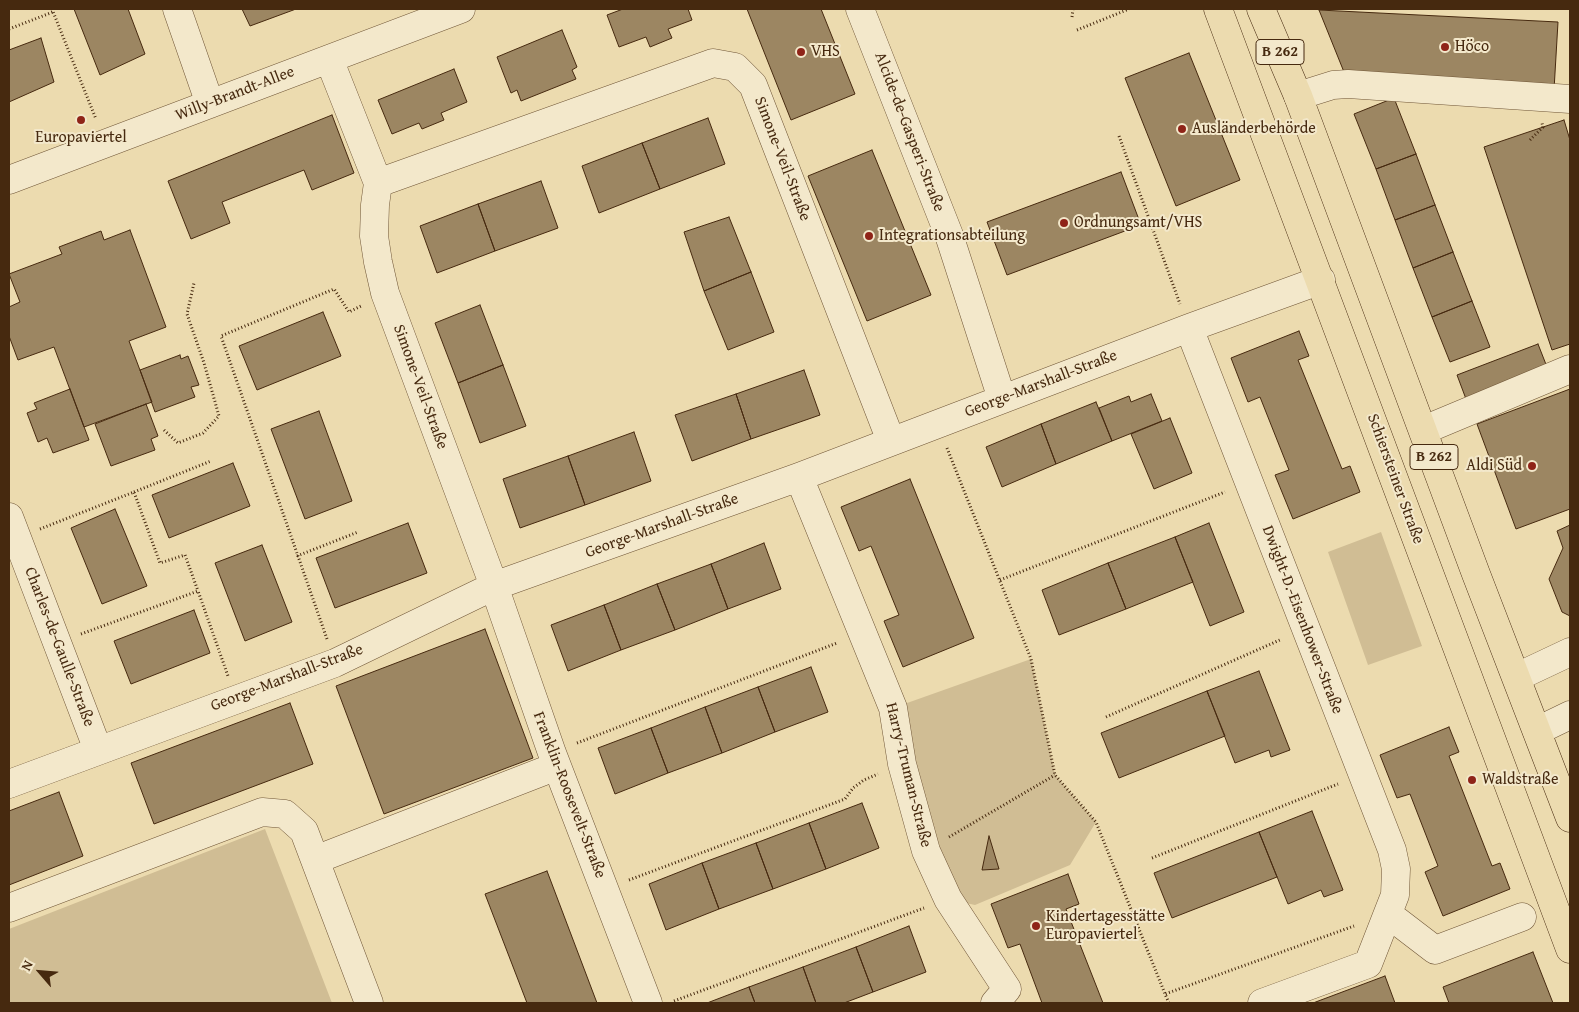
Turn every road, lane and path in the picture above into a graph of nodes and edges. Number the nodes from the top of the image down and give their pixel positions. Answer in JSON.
{"nodes":[{"id":1,"x":177,"y":9,"type":"edge"},
{"id":2,"x":461,"y":9,"type":"edge"},
{"id":3,"x":860,"y":9,"type":"edge"},
{"id":4,"x":1073,"y":9,"type":"edge"},
{"id":5,"x":1129,"y":9,"type":"edge"},
{"id":6,"x":1218,"y":9,"type":"edge"},
{"id":7,"x":1261,"y":9,"type":"edge"},
{"id":8,"x":52,"y":10,"type":"edge"},
{"id":9,"x":1072,"y":17,"type":"dead end"},
{"id":10,"x":9,"y":29,"type":"edge"},
{"id":11,"x":1077,"y":30,"type":"dead end"},
{"id":12,"x":329,"y":59,"type":"junction"},
{"id":13,"x":1298,"y":96,"type":"junction"},
{"id":14,"x":1570,"y":99,"type":"edge"},
{"id":15,"x":210,"y":104,"type":"junction"},
{"id":16,"x":1543,"y":127,"type":"dead end"},
{"id":17,"x":1119,"y":136,"type":"dead end"},
{"id":18,"x":1530,"y":140,"type":"dead end"},
{"id":19,"x":106,"y":143,"type":"junction"},
{"id":20,"x":9,"y":180,"type":"edge"},
{"id":21,"x":378,"y":183,"type":"junction"},
{"id":22,"x":1321,"y":280,"type":"junction"},
{"id":23,"x":194,"y":283,"type":"dead end"},
{"id":24,"x":385,"y":294,"type":"junction"},
{"id":25,"x":1189,"y":328,"type":"junction"},
{"id":26,"x":1570,"y":369,"type":"edge"},
{"id":27,"x":1002,"y":399,"type":"junction"},
{"id":28,"x":937,"y":424,"type":"junction"},
{"id":29,"x":164,"y":430,"type":"dead end"},
{"id":30,"x":1424,"y":430,"type":"junction"},
{"id":31,"x":891,"y":441,"type":"junction"},
{"id":32,"x":211,"y":461,"type":"dead end"},
{"id":33,"x":799,"y":477,"type":"junction"},
{"id":34,"x":1249,"y":483,"type":"junction"},
{"id":35,"x":134,"y":492,"type":"junction"},
{"id":36,"x":13,"y":528,"type":"edge"},
{"id":37,"x":358,"y":532,"type":"dead end"},
{"id":38,"x":298,"y":556,"type":"junction"},
{"id":39,"x":1000,"y":580,"type":"junction"},
{"id":40,"x":494,"y":586,"type":"junction"},
{"id":41,"x":198,"y":591,"type":"junction"},
{"id":42,"x":1306,"y":628,"type":"junction"},
{"id":43,"x":863,"y":632,"type":"junction"},
{"id":44,"x":57,"y":642,"type":"junction"},
{"id":45,"x":1566,"y":655,"type":"edge"},
{"id":46,"x":335,"y":663,"type":"junction"},
{"id":47,"x":1517,"y":677,"type":"junction"},
{"id":48,"x":236,"y":699,"type":"junction"},
{"id":49,"x":1570,"y":714,"type":"edge"},
{"id":50,"x":1106,"y":716,"type":"dead end"},
{"id":51,"x":1538,"y":731,"type":"junction"},
{"id":52,"x":98,"y":750,"type":"junction"},
{"id":53,"x":554,"y":759,"type":"junction"},
{"id":54,"x":902,"y":764,"type":"junction"},
{"id":55,"x":1054,"y":775,"type":"junction"},
{"id":56,"x":1362,"y":775,"type":"junction"},
{"id":57,"x":9,"y":784,"type":"edge"},
{"id":58,"x":1570,"y":818,"type":"edge"},
{"id":59,"x":926,"y":851,"type":"junction"},
{"id":60,"x":1152,"y":858,"type":"dead end"},
{"id":61,"x":315,"y":860,"type":"junction"},
{"id":62,"x":604,"y":889,"type":"junction"},
{"id":63,"x":948,"y":899,"type":"junction"},
{"id":64,"x":9,"y":908,"type":"edge"},
{"id":65,"x":1388,"y":914,"type":"junction"},
{"id":66,"x":1522,"y":917,"type":"dead end"},
{"id":67,"x":1570,"y":949,"type":"edge"},
{"id":68,"x":1165,"y":994,"type":"junction"},
{"id":69,"x":1001,"y":996,"type":"edge"},
{"id":70,"x":369,"y":1003,"type":"edge"},
{"id":71,"x":648,"y":1003,"type":"edge"},
{"id":72,"x":667,"y":1003,"type":"edge"},
{"id":73,"x":1169,"y":1003,"type":"edge"},
{"id":74,"x":1262,"y":1003,"type":"edge"}],
"edges":[{"from":1,"to":15,"type":"street"},
{"from":2,"to":12,"type":"street","name":"Willy-Brandt-Allee"},
{"from":3,"to":27,"type":"street","name":"Alcide-de-Gasperi-Straße"},
{"from":4,"to":9,"type":"path"},
{"from":5,"to":11,"type":"path"},
{"from":6,"to":22,"type":"main road","name":"Schiersteiner Straße","number":"B 262"},
{"from":7,"to":13,"type":"main road","number":"B 262"},
{"from":8,"to":10,"type":"path"},
{"from":8,"to":19,"type":"path"},
{"from":12,"to":15,"type":"street","name":"Willy-Brandt-Allee"},
{"from":12,"to":21,"type":"street","name":"Simone-Veil-Straße"},
{"from":13,"to":14,"type":"street"},
{"from":13,"to":30,"type":"main road","number":"B 262"},
{"from":15,"to":19,"type":"street","name":"Willy-Brandt-Allee"},
{"from":16,"to":18,"type":"path"},
{"from":17,"to":25,"type":"path"},
{"from":19,"to":20,"type":"street","name":"Willy-Brandt-Allee"},
{"from":21,"to":24,"type":"street","name":"Simone-Veil-Straße"},
{"from":21,"to":31,"type":"street","name":"Simone-Veil-Straße"},
{"from":22,"to":25,"type":"street","name":"George-Marshall-Straße"},
{"from":22,"to":67,"type":"main road","name":"Schiersteiner Straße","number":"B 262"},
{"from":23,"to":29,"type":"path"},
{"from":24,"to":38,"type":"path"},
{"from":24,"to":40,"type":"street","name":"Simone-Veil-Straße"},
{"from":25,"to":27,"type":"street","name":"George-Marshall-Straße"},
{"from":25,"to":34,"type":"street","name":"Dwight-D.-Eisenhower-Straße"},
{"from":26,"to":30,"type":"street"},
{"from":27,"to":28,"type":"street","name":"George-Marshall-Straße"},
{"from":28,"to":31,"type":"street","name":"George-Marshall-Straße"},
{"from":28,"to":39,"type":"path"},
{"from":30,"to":47,"type":"main road","number":"B 262"},
{"from":31,"to":33,"type":"street","name":"George-Marshall-Straße"},
{"from":32,"to":35,"type":"path"},
{"from":33,"to":40,"type":"street","name":"George-Marshall-Straße"},
{"from":33,"to":43,"type":"street","name":"Harry-Truman-Straße"},
{"from":34,"to":39,"type":"path"},
{"from":34,"to":42,"type":"street","name":"Dwight-D.-Eisenhower-Straße"},
{"from":35,"to":36,"type":"path"},
{"from":35,"to":41,"type":"path"},
{"from":36,"to":44,"type":"street","name":"Charles-de-Gaulle-Straße"},
{"from":37,"to":38,"type":"path"},
{"from":38,"to":46,"type":"path"},
{"from":39,"to":55,"type":"path"},
{"from":40,"to":46,"type":"street","name":"George-Marshall-Straße"},
{"from":40,"to":53,"type":"street","name":"Franklin-Roosevelt-Straße"},
{"from":41,"to":44,"type":"path"},
{"from":41,"to":48,"type":"path"},
{"from":42,"to":50,"type":"path"},
{"from":42,"to":56,"type":"street","name":"Dwight-D.-Eisenhower-Straße"},
{"from":43,"to":53,"type":"path"},
{"from":43,"to":54,"type":"street","name":"Harry-Truman-Straße"},
{"from":44,"to":52,"type":"street","name":"Charles-de-Gaulle-Straße"},
{"from":45,"to":47,"type":"street"},
{"from":46,"to":48,"type":"street","name":"George-Marshall-Straße"},
{"from":47,"to":51,"type":"main road","number":"B 262"},
{"from":48,"to":52,"type":"street","name":"George-Marshall-Straße"},
{"from":49,"to":51,"type":"street"},
{"from":51,"to":58,"type":"main road","number":"B 262"},
{"from":52,"to":57,"type":"street","name":"George-Marshall-Straße"},
{"from":53,"to":61,"type":"street"},
{"from":53,"to":62,"type":"street","name":"Franklin-Roosevelt-Straße"},
{"from":54,"to":59,"type":"street","name":"Harry-Truman-Straße"},
{"from":54,"to":62,"type":"path"},
{"from":55,"to":59,"type":"path"},
{"from":55,"to":68,"type":"path"},
{"from":56,"to":60,"type":"path"},
{"from":56,"to":65,"type":"street","name":"Dwight-D.-Eisenhower-Straße"},
{"from":59,"to":63,"type":"street","name":"Harry-Truman-Straße"},
{"from":61,"to":64,"type":"street"},
{"from":61,"to":70,"type":"street"},
{"from":62,"to":71,"type":"street","name":"Franklin-Roosevelt-Straße"},
{"from":63,"to":69,"type":"street","name":"Harry-Truman-Straße"},
{"from":63,"to":72,"type":"path"},
{"from":65,"to":66,"type":"street"},
{"from":65,"to":68,"type":"path"},
{"from":65,"to":74,"type":"street","name":"Dwight-D.-Eisenhower-Straße"},
{"from":68,"to":73,"type":"path"}]}
